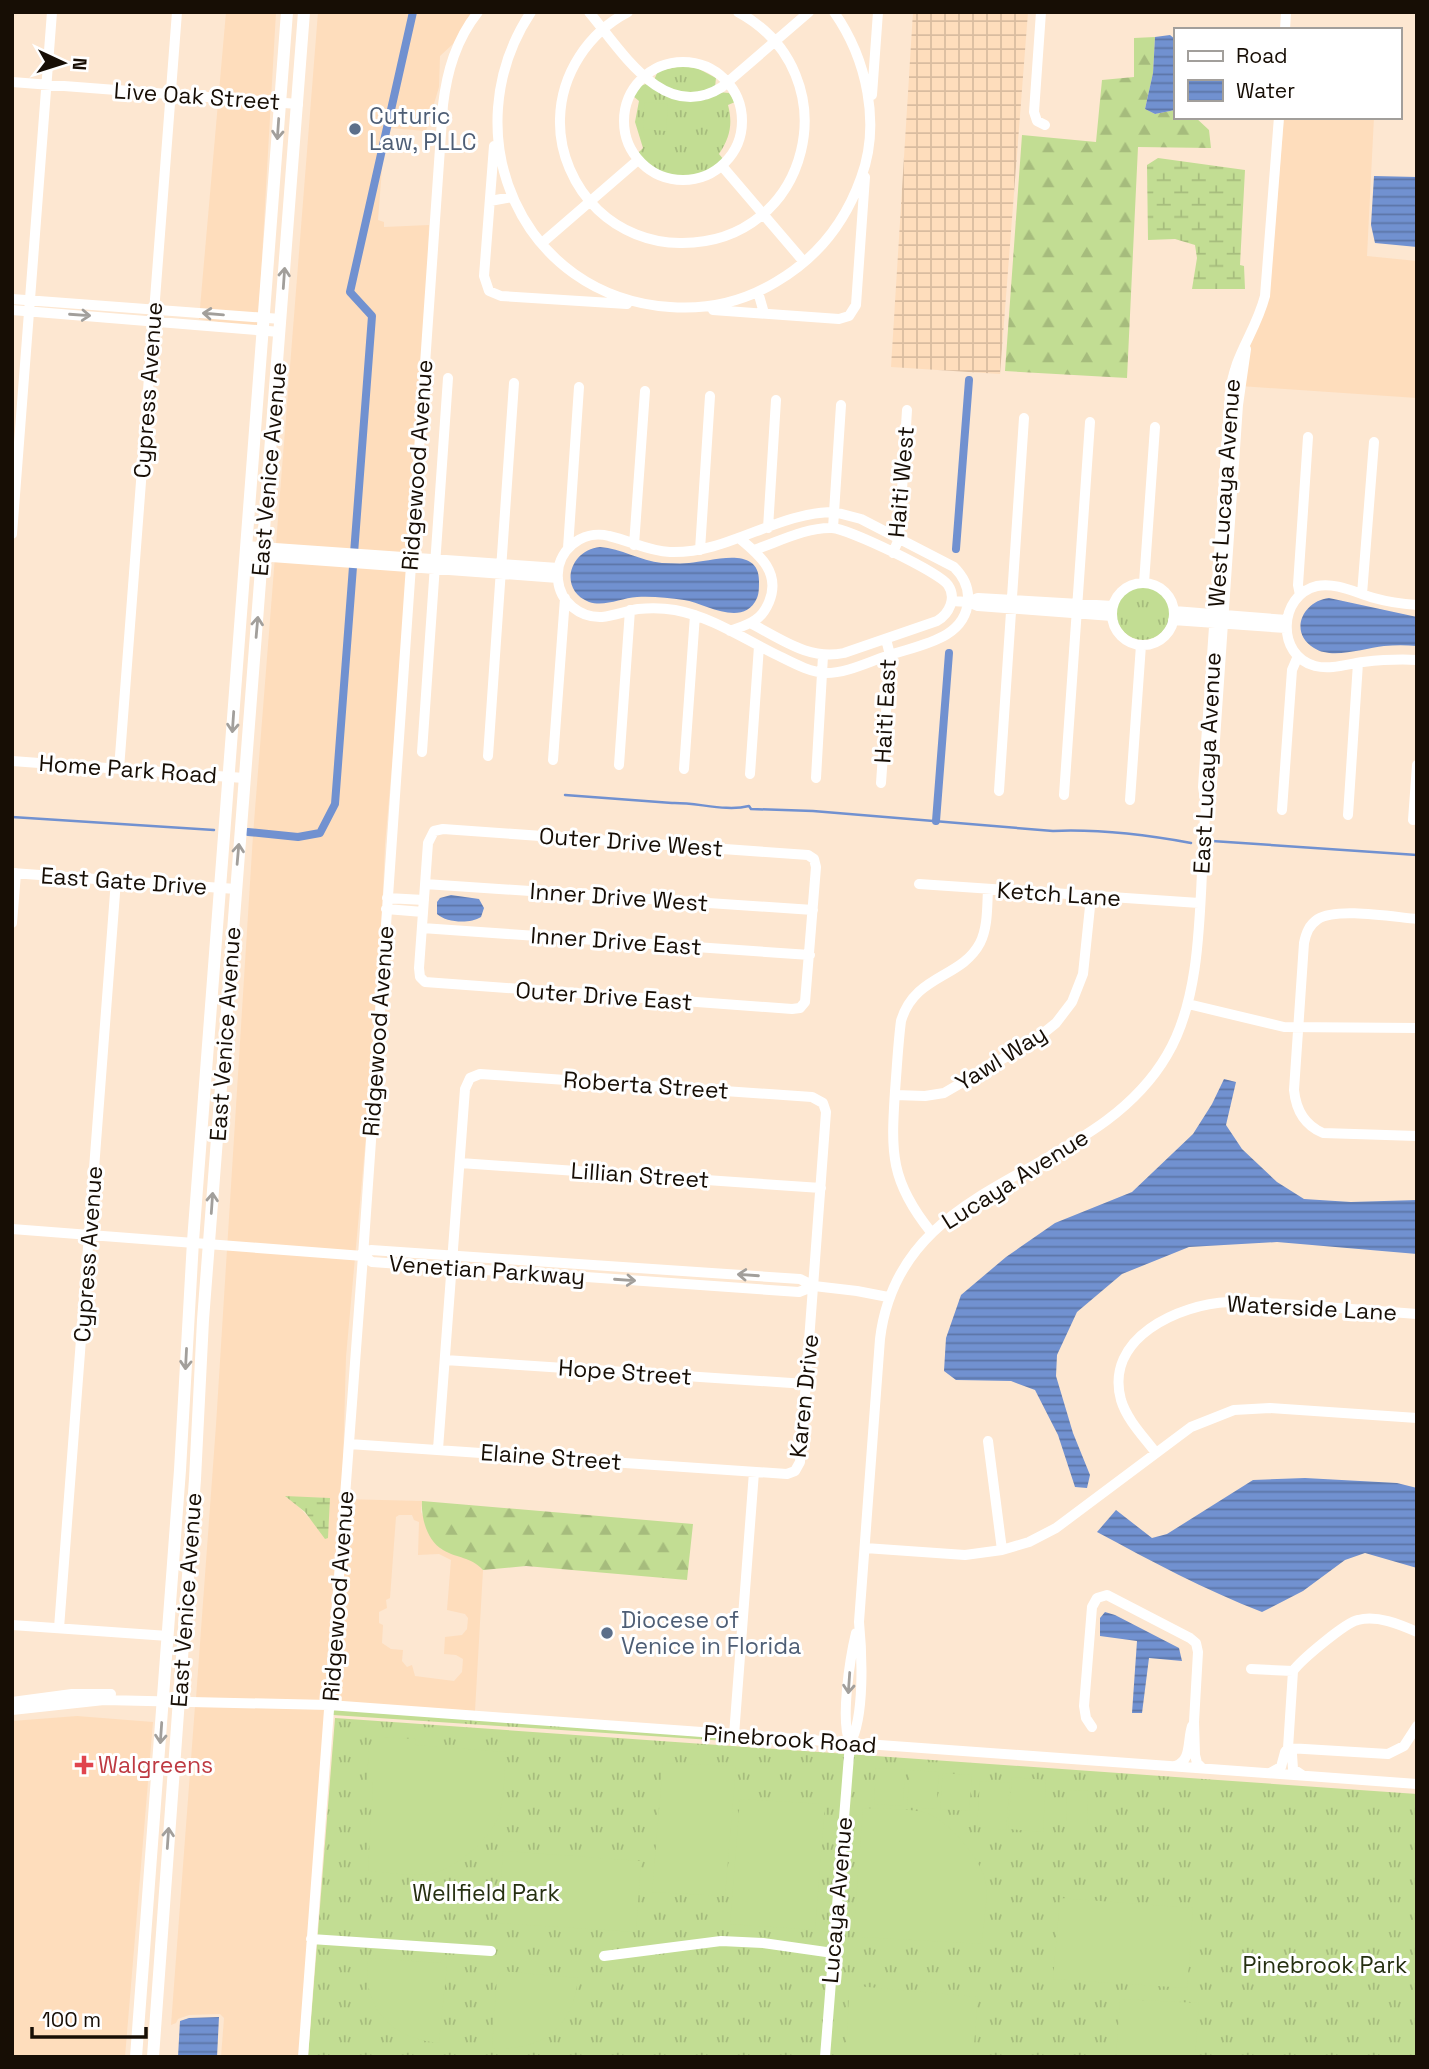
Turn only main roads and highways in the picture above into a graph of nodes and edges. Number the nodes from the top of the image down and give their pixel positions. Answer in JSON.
{"nodes":[{"id":1,"x":287,"y":12,"type":"edge"},
{"id":2,"x":304,"y":12,"type":"edge"},
{"id":3,"x":151,"y":1857,"type":"junction"},
{"id":4,"x":147,"y":1920,"type":"junction"},
{"id":5,"x":162,"y":1930,"type":"junction"},
{"id":6,"x":156,"y":2016,"type":"junction"},
{"id":7,"x":136,"y":2057,"type":"edge"},
{"id":8,"x":153,"y":2057,"type":"edge"}],
"edges":[{"from":1,"to":3,"type":"main road","name":"East Venice Avenue","one_way":true},
{"from":5,"to":2,"type":"main road","name":"East Venice Avenue","one_way":true},
{"from":3,"to":4,"type":"main road","name":"East Venice Avenue"},
{"from":3,"to":5,"type":"main road"},
{"from":4,"to":6,"type":"main road"},
{"from":4,"to":7,"type":"main road","name":"East Venice Avenue"},
{"from":5,"to":6,"type":"main road","name":"East Venice Avenue"},
{"from":6,"to":8,"type":"main road","name":"East Venice Avenue"}]}
